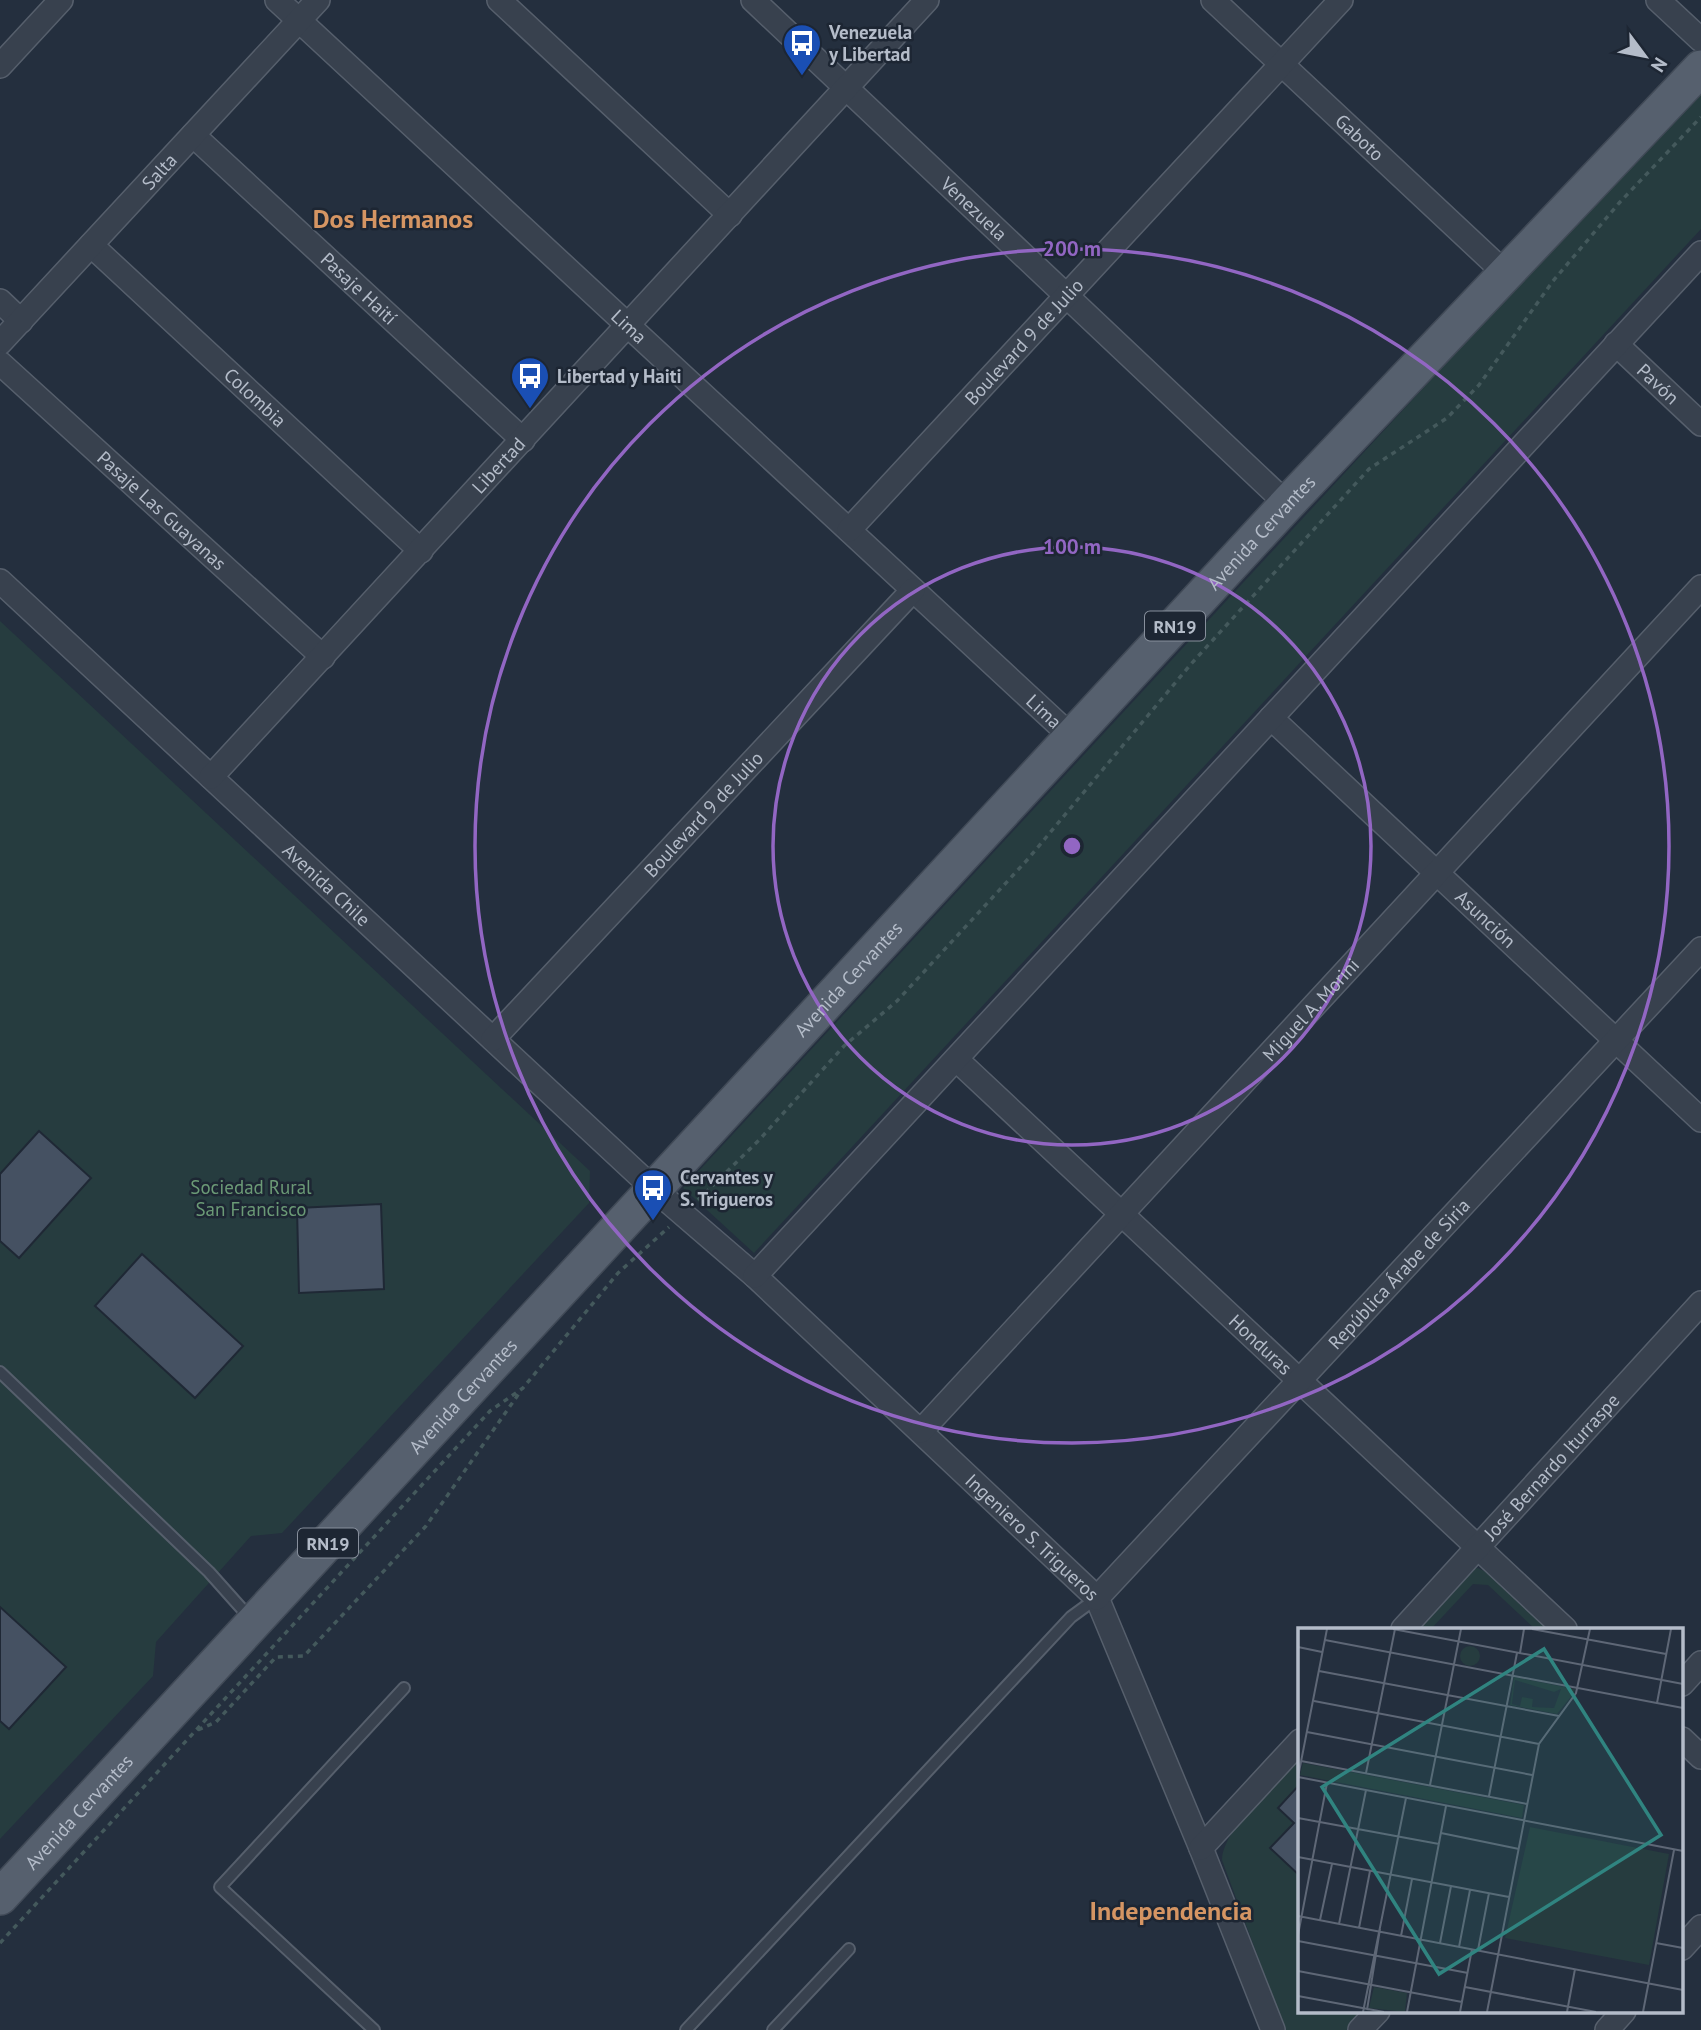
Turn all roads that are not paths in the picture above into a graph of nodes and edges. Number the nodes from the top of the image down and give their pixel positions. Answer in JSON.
{"nodes":[{"id":1,"x":61,"y":0,"type":"edge"},
{"id":2,"x":277,"y":0,"type":"edge"},
{"id":3,"x":318,"y":0,"type":"edge"},
{"id":4,"x":499,"y":0,"type":"edge"},
{"id":5,"x":753,"y":0,"type":"edge"},
{"id":6,"x":927,"y":0,"type":"edge"},
{"id":7,"x":1213,"y":0,"type":"edge"},
{"id":8,"x":1341,"y":0,"type":"edge"},
{"id":9,"x":1658,"y":0,"type":"edge"},
{"id":10,"x":299,"y":20,"type":"junction"},
{"id":11,"x":1701,"y":40,"type":"edge"},
{"id":12,"x":1282,"y":64,"type":"junction"},
{"id":13,"x":0,"y":66,"type":"edge"},
{"id":14,"x":1701,"y":68,"type":"edge"},
{"id":15,"x":846,"y":87,"type":"junction"},
{"id":16,"x":193,"y":135,"type":"junction"},
{"id":17,"x":730,"y":215,"type":"junction"},
{"id":18,"x":91,"y":245,"type":"junction"},
{"id":19,"x":1701,"y":253,"type":"edge"},
{"id":20,"x":1506,"y":274,"type":"junction"},
{"id":21,"x":1066,"y":293,"type":"junction"},
{"id":22,"x":0,"y":301,"type":"edge"},
{"id":23,"x":21,"y":321,"type":"junction"},
{"id":24,"x":629,"y":326,"type":"junction"},
{"id":25,"x":0,"y":343,"type":"edge"},
{"id":26,"x":1616,"y":344,"type":"junction"},
{"id":27,"x":0,"y":363,"type":"edge"},
{"id":28,"x":1701,"y":424,"type":"edge"},
{"id":29,"x":523,"y":440,"type":"junction"},
{"id":30,"x":1287,"y":504,"type":"junction"},
{"id":31,"x":849,"y":530,"type":"junction"},
{"id":32,"x":421,"y":551,"type":"junction"},
{"id":33,"x":0,"y":581,"type":"edge"},
{"id":34,"x":1701,"y":587,"type":"edge"},
{"id":35,"x":913,"y":590,"type":"junction"},
{"id":36,"x":323,"y":657,"type":"junction"},
{"id":37,"x":1271,"y":718,"type":"junction"},
{"id":38,"x":1073,"y":738,"type":"junction"},
{"id":39,"x":211,"y":777,"type":"junction"},
{"id":40,"x":1436,"y":873,"type":"junction"},
{"id":41,"x":1701,"y":949,"type":"edge"},
{"id":42,"x":493,"y":1039,"type":"junction"},
{"id":43,"x":1617,"y":1040,"type":"junction"},
{"id":44,"x":957,"y":1060,"type":"junction"},
{"id":45,"x":1701,"y":1120,"type":"edge"},
{"id":46,"x":655,"y":1190,"type":"junction"},
{"id":47,"x":1124,"y":1213,"type":"junction"},
{"id":48,"x":755,"y":1276,"type":"junction"},
{"id":49,"x":1701,"y":1303,"type":"edge"},
{"id":50,"x":0,"y":1372,"type":"edge"},
{"id":51,"x":1302,"y":1381,"type":"junction"},
{"id":52,"x":921,"y":1431,"type":"junction"},
{"id":53,"x":1478,"y":1547,"type":"junction"},
{"id":54,"x":1097,"y":1598,"type":"junction"},
{"id":55,"x":254,"y":1623,"type":"junction"},
{"id":56,"x":1404,"y":1628,"type":"edge"},
{"id":57,"x":1564,"y":1628,"type":"edge"},
{"id":58,"x":1701,"y":1663,"type":"edge"},
{"id":59,"x":1684,"y":1682,"type":"edge"},
{"id":60,"x":404,"y":1688,"type":"dead end"},
{"id":61,"x":1684,"y":1741,"type":"edge"},
{"id":62,"x":1298,"y":1743,"type":"edge"},
{"id":63,"x":1701,"y":1757,"type":"edge"},
{"id":64,"x":1202,"y":1848,"type":"junction"},
{"id":65,"x":0,"y":1897,"type":"edge"},
{"id":66,"x":1701,"y":1927,"type":"edge"},
{"id":67,"x":1684,"y":1946,"type":"edge"},
{"id":68,"x":849,"y":1949,"type":"dead end"},
{"id":69,"x":1377,"y":2012,"type":"edge"},
{"id":70,"x":1623,"y":2012,"type":"edge"},
{"id":71,"x":374,"y":2030,"type":"edge"},
{"id":72,"x":686,"y":2030,"type":"edge"},
{"id":73,"x":773,"y":2030,"type":"edge"},
{"id":74,"x":1273,"y":2030,"type":"edge"},
{"id":75,"x":1360,"y":2030,"type":"edge"},
{"id":76,"x":1606,"y":2030,"type":"edge"}],
"edges":[{"from":1,"to":13,"type":"street"},
{"from":2,"to":10,"type":"street","name":"Lima"},
{"from":3,"to":10,"type":"street","name":"Salta"},
{"from":4,"to":17,"type":"street"},
{"from":5,"to":15,"type":"street","name":"Venezuela"},
{"from":6,"to":15,"type":"street","name":"Libertad"},
{"from":7,"to":12,"type":"street","name":"Gaboto"},
{"from":8,"to":12,"type":"street","name":"Boulevard 9 de Julio"},
{"from":9,"to":11,"type":"street"},
{"from":10,"to":16,"type":"street","name":"Salta"},
{"from":10,"to":24,"type":"street","name":"Lima"},
{"from":12,"to":20,"type":"street","name":"Gaboto"},
{"from":12,"to":21,"type":"street","name":"Boulevard 9 de Julio"},
{"from":14,"to":20,"type":"main road","name":"Avenida Cervantes","number":"RN19"},
{"from":15,"to":17,"type":"street","name":"Libertad"},
{"from":15,"to":21,"type":"street","name":"Venezuela"},
{"from":16,"to":18,"type":"street","name":"Salta"},
{"from":16,"to":29,"type":"street","name":"Pasaje Haití"},
{"from":17,"to":24,"type":"street","name":"Libertad"},
{"from":18,"to":23,"type":"street","name":"Salta"},
{"from":18,"to":32,"type":"street","name":"Colombia"},
{"from":19,"to":26,"type":"street"},
{"from":20,"to":30,"type":"main road","name":"Avenida Cervantes","number":"RN19"},
{"from":21,"to":30,"type":"street","name":"Venezuela"},
{"from":21,"to":31,"type":"street","name":"Boulevard 9 de Julio"},
{"from":22,"to":23,"type":"street"},
{"from":23,"to":25,"type":"street","name":"Salta"},
{"from":24,"to":29,"type":"street","name":"Libertad"},
{"from":24,"to":31,"type":"street","name":"Lima"},
{"from":26,"to":28,"type":"street","name":"Pavón"},
{"from":26,"to":37,"type":"street"},
{"from":27,"to":36,"type":"street","name":"Pasaje Las Guayanas"},
{"from":29,"to":32,"type":"street","name":"Libertad"},
{"from":30,"to":38,"type":"main road","name":"Avenida Cervantes","number":"RN19"},
{"from":31,"to":35,"type":"street","name":"Lima"},
{"from":32,"to":36,"type":"street","name":"Libertad"},
{"from":33,"to":39,"type":"street","name":"Avenida Chile"},
{"from":34,"to":40,"type":"street","name":"Miguel A. Morini"},
{"from":35,"to":38,"type":"street","name":"Lima"},
{"from":35,"to":42,"type":"street","name":"Boulevard 9 de Julio"},
{"from":36,"to":39,"type":"street","name":"Libertad"},
{"from":37,"to":40,"type":"street","name":"Asunción"},
{"from":37,"to":44,"type":"street"},
{"from":38,"to":46,"type":"main road","name":"Avenida Cervantes","number":"RN19"},
{"from":39,"to":42,"type":"street","name":"Avenida Chile"},
{"from":40,"to":43,"type":"street","name":"Asunción"},
{"from":40,"to":47,"type":"street","name":"Miguel A. Morini"},
{"from":41,"to":43,"type":"street","name":"República Árabe de Siria"},
{"from":42,"to":46,"type":"street","name":"Avenida Chile"},
{"from":43,"to":45,"type":"street","name":"Asunción"},
{"from":43,"to":51,"type":"street","name":"República Árabe de Siria"},
{"from":44,"to":47,"type":"street","name":"Honduras"},
{"from":44,"to":48,"type":"street"},
{"from":46,"to":48,"type":"street","name":"Ingeniero S. Trigueros"},
{"from":46,"to":55,"type":"main road","name":"Avenida Cervantes","number":"RN19"},
{"from":47,"to":51,"type":"street","name":"Honduras"},
{"from":47,"to":52,"type":"street","name":"Miguel A. Morini"},
{"from":48,"to":52,"type":"street","name":"Ingeniero S. Trigueros"},
{"from":49,"to":53,"type":"street","name":"José Bernardo Iturraspe"},
{"from":50,"to":55,"type":"lane"},
{"from":51,"to":53,"type":"street","name":"Honduras"},
{"from":51,"to":54,"type":"street","name":"República Árabe de Siria"},
{"from":52,"to":54,"type":"street","name":"Ingeniero S. Trigueros"},
{"from":53,"to":56,"type":"street","name":"José Bernardo Iturraspe"},
{"from":53,"to":57,"type":"street","name":"Honduras"},
{"from":54,"to":64,"type":"street","name":"Ingeniero S. Trigueros"},
{"from":54,"to":72,"type":"lane"},
{"from":55,"to":65,"type":"main road","name":"Avenida Cervantes","number":"RN19"},
{"from":58,"to":59,"type":"street"},
{"from":60,"to":71,"type":"lane"},
{"from":61,"to":63,"type":"street"},
{"from":62,"to":64,"type":"street"},
{"from":64,"to":74,"type":"street","name":"Ingeniero S. Trigueros"},
{"from":66,"to":67,"type":"street"},
{"from":68,"to":73,"type":"lane"},
{"from":69,"to":75,"type":"street"},
{"from":70,"to":76,"type":"street"}]}
